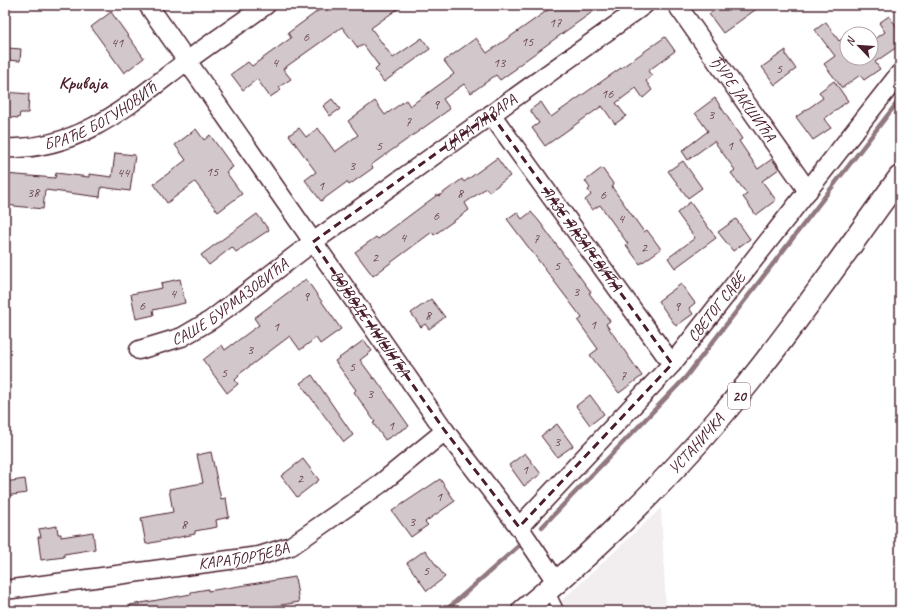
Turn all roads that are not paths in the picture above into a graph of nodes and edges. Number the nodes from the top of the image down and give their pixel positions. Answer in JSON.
{"nodes":[{"id":1,"x":148,"y":5,"type":"edge"},
{"id":2,"x":266,"y":5,"type":"edge"},
{"id":3,"x":644,"y":5,"type":"edge"},
{"id":4,"x":677,"y":5,"type":"edge"},
{"id":5,"x":187,"y":61,"type":"junction"},
{"id":6,"x":900,"y":73,"type":"edge"},
{"id":7,"x":491,"y":114,"type":"junction"},
{"id":8,"x":5,"y":148,"type":"edge"},
{"id":9,"x":900,"y":177,"type":"edge"},
{"id":10,"x":808,"y":191,"type":"junction"},
{"id":11,"x":313,"y":242,"type":"junction"},
{"id":12,"x":139,"y":350,"type":"dead end"},
{"id":13,"x":672,"y":364,"type":"junction"},
{"id":14,"x":445,"y":431,"type":"junction"},
{"id":15,"x":519,"y":527,"type":"junction"},
{"id":16,"x":553,"y":586,"type":"junction"},
{"id":17,"x":5,"y":590,"type":"edge"},
{"id":18,"x":523,"y":611,"type":"edge"},
{"id":19,"x":559,"y":611,"type":"edge"}],
"edges":[{"from":1,"to":5,"type":"street","name":"ВОЈВОДЕ МИШИЋА"},
{"from":2,"to":5,"type":"street","name":"БРАЋЕ БОГУНОВИЋ"},
{"from":3,"to":7,"type":"street","name":"ЦАРА ЛАЗАРА"},
{"from":4,"to":10,"type":"street","name":"ЂУРЕ ЈАКШИЋА"},
{"from":5,"to":8,"type":"street","name":"БРАЋЕ БОГУНОВИЋ"},
{"from":5,"to":11,"type":"street","name":"ВОЈВОДЕ МИШИЋА"},
{"from":6,"to":10,"type":"street","name":"СВЕТОГ САВЕ"},
{"from":7,"to":11,"type":"street","name":"ЦАРА ЛАЗАРА"},
{"from":7,"to":13,"type":"street","name":"ЛАЗЕ ЛАЗАРЕВИЋА"},
{"from":9,"to":16,"type":"main road","name":"УСТАНИЧКА","number":"20"},
{"from":10,"to":13,"type":"street","name":"СВЕТОГ САВЕ"},
{"from":11,"to":12,"type":"street","name":"САШЕ БУРМАЗОВИЋА"},
{"from":11,"to":14,"type":"street","name":"ВОЈВОДЕ МИШИЋА"},
{"from":13,"to":15,"type":"street","name":"СВЕТОГ САВЕ"},
{"from":14,"to":15,"type":"street","name":"ВОЈВОДЕ МИШИЋА"},
{"from":14,"to":17,"type":"street","name":"КАРАЂОРЂЕВА"},
{"from":15,"to":16,"type":"street","name":"ВОЈВОДЕ МИШИЋА"},
{"from":16,"to":18,"type":"main road","name":"УСТАНИЧКА","number":"20"},
{"from":16,"to":19,"type":"lane"}]}
